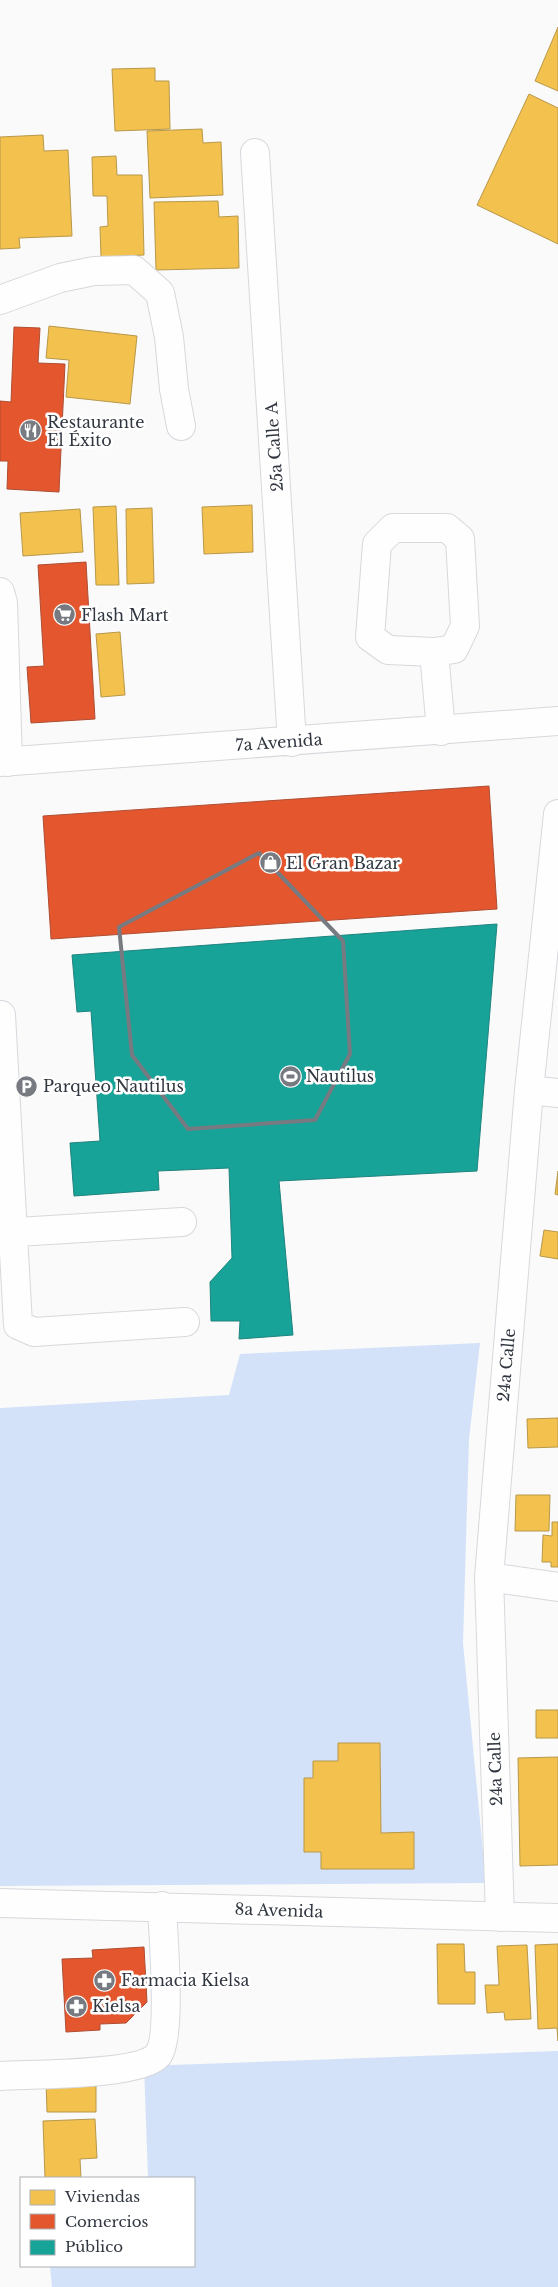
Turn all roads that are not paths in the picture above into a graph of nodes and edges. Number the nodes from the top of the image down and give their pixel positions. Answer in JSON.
{"nodes":[{"id":1,"x":256,"y":153,"type":"dead end"},
{"id":2,"x":0,"y":300,"type":"edge"},
{"id":3,"x":181,"y":426,"type":"dead end"},
{"id":4,"x":0,"y":592,"type":"edge"},
{"id":5,"x":434,"y":652,"type":"junction"},
{"id":6,"x":3,"y":699,"type":"edge"},
{"id":7,"x":558,"y":721,"type":"edge"},
{"id":8,"x":441,"y":730,"type":"junction"},
{"id":9,"x":292,"y":742,"type":"junction"},
{"id":10,"x":4,"y":762,"type":"edge"},
{"id":11,"x":558,"y":814,"type":"edge"},
{"id":12,"x":1,"y":1015,"type":"dead end"},
{"id":13,"x":530,"y":1090,"type":"junction"},
{"id":14,"x":558,"y":1093,"type":"edge"},
{"id":15,"x":182,"y":1222,"type":"dead end"},
{"id":16,"x":7,"y":1232,"type":"edge"},
{"id":17,"x":185,"y":1322,"type":"dead end"},
{"id":18,"x":489,"y":1577,"type":"junction"},
{"id":19,"x":558,"y":1586,"type":"edge"},
{"id":20,"x":0,"y":1903,"type":"edge"},
{"id":21,"x":162,"y":1906,"type":"junction"},
{"id":22,"x":500,"y":1917,"type":"junction"},
{"id":23,"x":558,"y":1918,"type":"edge"},
{"id":24,"x":0,"y":2076,"type":"edge"}],
"edges":[{"from":1,"to":9,"type":"street","name":"25a Calle A"},
{"from":2,"to":3,"type":"street"},
{"from":4,"to":6,"type":"street"},
{"from":5,"to":5,"type":"street"},
{"from":5,"to":8,"type":"street"},
{"from":6,"to":10,"type":"street"},
{"from":7,"to":8,"type":"street","name":"7a Avenida"},
{"from":8,"to":9,"type":"street","name":"7a Avenida"},
{"from":9,"to":10,"type":"street","name":"7a Avenida"},
{"from":11,"to":13,"type":"street","name":"24a Calle"},
{"from":12,"to":16,"type":"street"},
{"from":13,"to":14,"type":"street"},
{"from":13,"to":18,"type":"street","name":"24a Calle"},
{"from":15,"to":16,"type":"street"},
{"from":16,"to":17,"type":"street"},
{"from":18,"to":19,"type":"street"},
{"from":18,"to":22,"type":"street","name":"24a Calle"},
{"from":20,"to":21,"type":"street","name":"8a Avenida"},
{"from":21,"to":22,"type":"street","name":"8a Avenida"},
{"from":21,"to":24,"type":"street"},
{"from":22,"to":23,"type":"street","name":"8a Avenida"}]}
